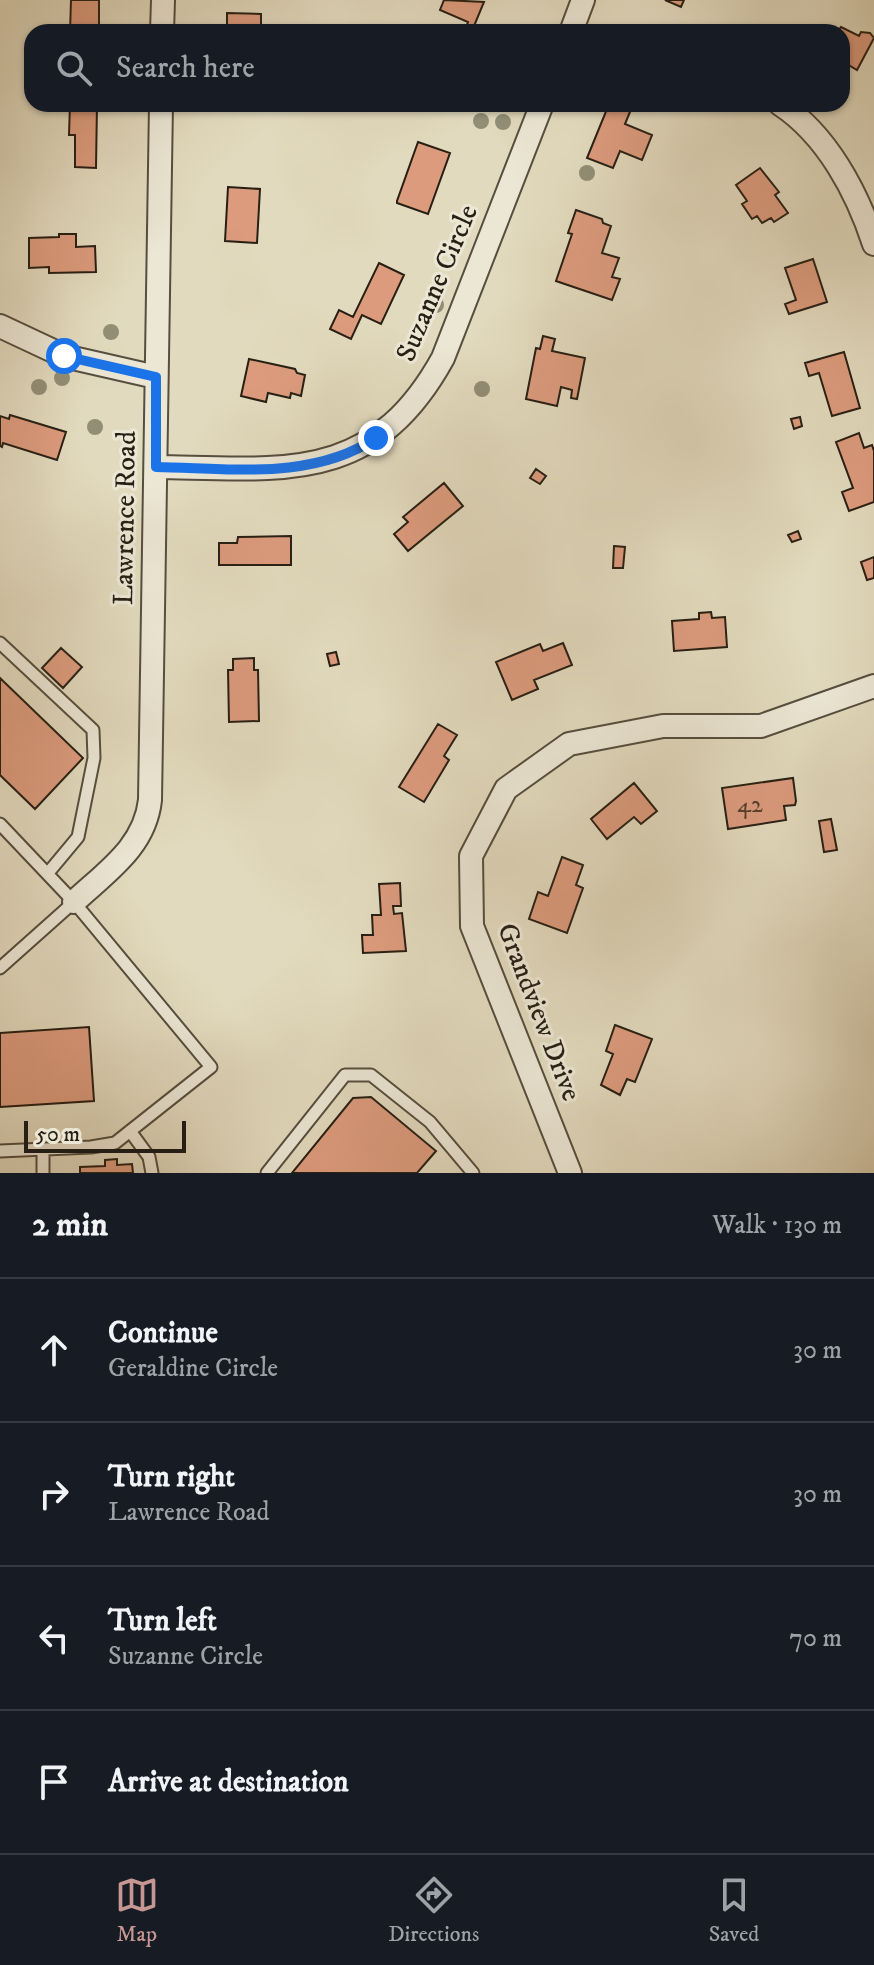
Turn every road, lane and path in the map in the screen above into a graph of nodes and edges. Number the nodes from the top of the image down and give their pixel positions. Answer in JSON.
{"nodes":[{"id":1,"x":163,"y":0,"type":"edge"},
{"id":2,"x":583,"y":0,"type":"edge"},
{"id":3,"x":162,"y":24,"type":"edge"},
{"id":4,"x":580,"y":24,"type":"edge"},
{"id":5,"x":161,"y":112,"type":"edge"},
{"id":6,"x":539,"y":112,"type":"edge"},
{"id":7,"x":790,"y":112,"type":"edge"},
{"id":8,"x":874,"y":244,"type":"edge"},
{"id":9,"x":0,"y":326,"type":"edge"},
{"id":10,"x":156,"y":377,"type":"junction"},
{"id":11,"x":156,"y":467,"type":"junction"},
{"id":12,"x":0,"y":643,"type":"edge"},
{"id":13,"x":874,"y":686,"type":"edge"},
{"id":14,"x":0,"y":824,"type":"edge"},
{"id":15,"x":48,"y":873,"type":"junction"},
{"id":16,"x":74,"y":902,"type":"junction"},
{"id":17,"x":0,"y":968,"type":"edge"},
{"id":18,"x":130,"y":1131,"type":"junction"},
{"id":19,"x":43,"y":1149,"type":"junction"},
{"id":20,"x":0,"y":1151,"type":"edge"},
{"id":21,"x":43,"y":1173,"type":"edge"},
{"id":22,"x":152,"y":1173,"type":"edge"},
{"id":23,"x":267,"y":1173,"type":"edge"},
{"id":24,"x":473,"y":1173,"type":"edge"},
{"id":25,"x":570,"y":1173,"type":"edge"}],
"edges":[{"from":1,"to":3,"type":"street"},
{"from":2,"to":4,"type":"street"},
{"from":5,"to":10,"type":"street","name":"Lawrence Road"},
{"from":6,"to":11,"type":"street","name":"Suzanne Circle"},
{"from":7,"to":8,"type":"street"},
{"from":9,"to":10,"type":"street"},
{"from":10,"to":11,"type":"street","name":"Lawrence Road"},
{"from":11,"to":16,"type":"street","name":"Lawrence Road"},
{"from":12,"to":15,"type":"lane"},
{"from":13,"to":25,"type":"street","name":"Grandview Drive"},
{"from":14,"to":15,"type":"lane"},
{"from":15,"to":16,"type":"lane"},
{"from":16,"to":17,"type":"lane"},
{"from":16,"to":18,"type":"lane"},
{"from":18,"to":19,"type":"lane"},
{"from":18,"to":22,"type":"lane"},
{"from":19,"to":20,"type":"lane"},
{"from":19,"to":21,"type":"lane"},
{"from":23,"to":24,"type":"lane"}]}
